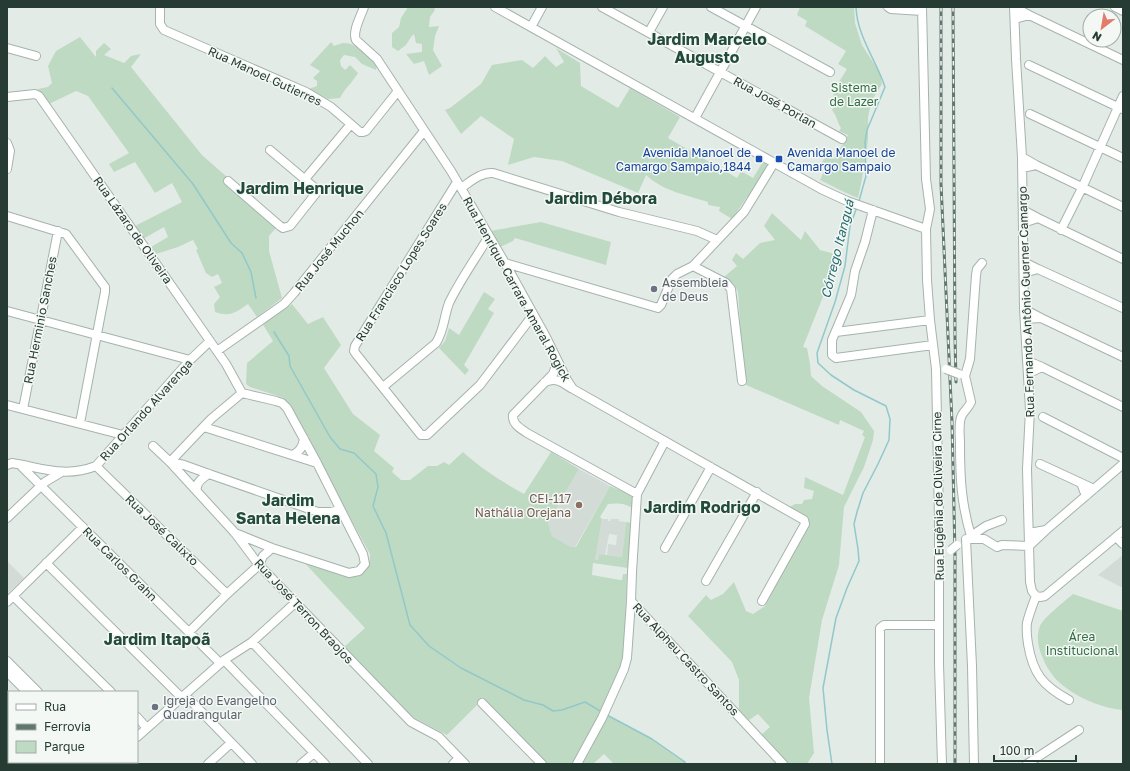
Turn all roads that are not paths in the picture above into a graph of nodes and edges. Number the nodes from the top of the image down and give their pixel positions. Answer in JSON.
{"nodes":[{"id":1,"x":160,"y":7,"type":"edge"},
{"id":2,"x":364,"y":7,"type":"edge"},
{"id":3,"x":495,"y":7,"type":"edge"},
{"id":4,"x":542,"y":7,"type":"edge"},
{"id":5,"x":663,"y":7,"type":"edge"},
{"id":6,"x":711,"y":7,"type":"edge"},
{"id":7,"x":756,"y":7,"type":"edge"},
{"id":8,"x":888,"y":7,"type":"edge"},
{"id":9,"x":1014,"y":7,"type":"edge"},
{"id":10,"x":1115,"y":7,"type":"edge"},
{"id":11,"x":605,"y":8,"type":"edge"},
{"id":12,"x":922,"y":9,"type":"edge"},
{"id":13,"x":1123,"y":11,"type":"edge"},
{"id":14,"x":1029,"y":16,"type":"junction"},
{"id":15,"x":1015,"y":19,"type":"junction"},
{"id":16,"x":746,"y":26,"type":"junction"},
{"id":17,"x":531,"y":27,"type":"junction"},
{"id":18,"x":649,"y":32,"type":"junction"},
{"id":19,"x":7,"y":48,"type":"edge"},
{"id":20,"x":36,"y":56,"type":"dead end"},
{"id":21,"x":1016,"y":59,"type":"junction"},
{"id":22,"x":1123,"y":60,"type":"edge"},
{"id":23,"x":1029,"y":65,"type":"junction"},
{"id":24,"x":1017,"y":70,"type":"junction"},
{"id":25,"x":830,"y":72,"type":"dead end"},
{"id":26,"x":720,"y":73,"type":"junction"},
{"id":27,"x":398,"y":91,"type":"junction"},
{"id":28,"x":1123,"y":96,"type":"edge"},
{"id":29,"x":7,"y":97,"type":"edge"},
{"id":30,"x":1019,"y":108,"type":"junction"},
{"id":31,"x":1121,"y":108,"type":"edge"},
{"id":32,"x":1030,"y":114,"type":"junction"},
{"id":33,"x":695,"y":118,"type":"junction"},
{"id":34,"x":1020,"y":120,"type":"junction"},
{"id":35,"x":351,"y":124,"type":"junction"},
{"id":36,"x":424,"y":131,"type":"junction"},
{"id":37,"x":842,"y":139,"type":"dead end"},
{"id":38,"x":7,"y":143,"type":"edge"},
{"id":39,"x":1100,"y":147,"type":"junction"},
{"id":40,"x":270,"y":150,"type":"dead end"},
{"id":41,"x":1022,"y":157,"type":"junction"},
{"id":42,"x":1123,"y":158,"type":"edge"},
{"id":43,"x":774,"y":162,"type":"junction"},
{"id":44,"x":1036,"y":165,"type":"junction"},
{"id":45,"x":1022,"y":168,"type":"junction"},
{"id":46,"x":7,"y":169,"type":"edge"},
{"id":47,"x":305,"y":179,"type":"junction"},
{"id":48,"x":228,"y":181,"type":"dead end"},
{"id":49,"x":459,"y":184,"type":"junction"},
{"id":50,"x":1082,"y":188,"type":"junction"},
{"id":51,"x":1123,"y":206,"type":"edge"},
{"id":52,"x":873,"y":210,"type":"junction"},
{"id":53,"x":1023,"y":210,"type":"junction"},
{"id":54,"x":7,"y":216,"type":"edge"},
{"id":55,"x":1038,"y":218,"type":"junction"},
{"id":56,"x":1023,"y":223,"type":"junction"},
{"id":57,"x":926,"y":229,"type":"junction"},
{"id":58,"x":58,"y":230,"type":"junction"},
{"id":59,"x":1061,"y":230,"type":"junction"},
{"id":60,"x":489,"y":236,"type":"junction"},
{"id":61,"x":717,"y":240,"type":"junction"},
{"id":62,"x":1123,"y":259,"type":"edge"},
{"id":63,"x":1024,"y":262,"type":"junction"},
{"id":64,"x":505,"y":263,"type":"junction"},
{"id":65,"x":982,"y":263,"type":"dead end"},
{"id":66,"x":694,"y":266,"type":"junction"},
{"id":67,"x":1038,"y":269,"type":"junction"},
{"id":68,"x":1024,"y":273,"type":"junction"},
{"id":69,"x":1123,"y":308,"type":"edge"},
{"id":70,"x":1024,"y":309,"type":"junction"},
{"id":71,"x":7,"y":311,"type":"edge"},
{"id":72,"x":533,"y":315,"type":"junction"},
{"id":73,"x":1041,"y":318,"type":"junction"},
{"id":74,"x":1025,"y":319,"type":"junction"},
{"id":75,"x":40,"y":320,"type":"junction"},
{"id":76,"x":930,"y":320,"type":"junction"},
{"id":77,"x":836,"y":332,"type":"junction"},
{"id":78,"x":98,"y":334,"type":"junction"},
{"id":79,"x":210,"y":341,"type":"junction"},
{"id":80,"x":933,"y":345,"type":"junction"},
{"id":81,"x":217,"y":351,"type":"junction"},
{"id":82,"x":554,"y":355,"type":"junction"},
{"id":83,"x":1123,"y":357,"type":"edge"},
{"id":84,"x":190,"y":360,"type":"junction"},
{"id":85,"x":1028,"y":361,"type":"junction"},
{"id":86,"x":1042,"y":367,"type":"junction"},
{"id":87,"x":936,"y":369,"type":"junction"},
{"id":88,"x":1029,"y":373,"type":"junction"},
{"id":89,"x":962,"y":375,"type":"junction"},
{"id":90,"x":742,"y":381,"type":"dead end"},
{"id":91,"x":545,"y":382,"type":"junction"},
{"id":92,"x":383,"y":387,"type":"junction"},
{"id":93,"x":573,"y":389,"type":"junction"},
{"id":94,"x":242,"y":393,"type":"junction"},
{"id":95,"x":7,"y":405,"type":"edge"},
{"id":96,"x":1123,"y":407,"type":"edge"},
{"id":97,"x":23,"y":409,"type":"junction"},
{"id":98,"x":1030,"y":410,"type":"junction"},
{"id":99,"x":1043,"y":417,"type":"junction"},
{"id":100,"x":1030,"y":419,"type":"junction"},
{"id":101,"x":211,"y":420,"type":"junction"},
{"id":102,"x":80,"y":423,"type":"junction"},
{"id":103,"x":204,"y":427,"type":"junction"},
{"id":104,"x":122,"y":434,"type":"junction"},
{"id":105,"x":232,"y":436,"type":"junction"},
{"id":106,"x":304,"y":439,"type":"junction"},
{"id":107,"x":665,"y":441,"type":"junction"},
{"id":108,"x":153,"y":446,"type":"dead end"},
{"id":109,"x":179,"y":453,"type":"junction"},
{"id":110,"x":293,"y":455,"type":"junction"},
{"id":111,"x":1028,"y":458,"type":"junction"},
{"id":112,"x":1123,"y":458,"type":"edge"},
{"id":113,"x":170,"y":462,"type":"junction"},
{"id":114,"x":317,"y":463,"type":"junction"},
{"id":115,"x":1040,"y":464,"type":"junction"},
{"id":116,"x":1123,"y":464,"type":"edge"},
{"id":117,"x":7,"y":465,"type":"edge"},
{"id":118,"x":20,"y":465,"type":"junction"},
{"id":119,"x":184,"y":465,"type":"junction"},
{"id":120,"x":96,"y":466,"type":"junction"},
{"id":121,"x":711,"y":467,"type":"junction"},
{"id":122,"x":1027,"y":469,"type":"junction"},
{"id":123,"x":60,"y":473,"type":"junction"},
{"id":124,"x":209,"y":474,"type":"junction"},
{"id":125,"x":1081,"y":483,"type":"junction"},
{"id":126,"x":41,"y":485,"type":"junction"},
{"id":127,"x":1094,"y":489,"type":"junction"},
{"id":128,"x":197,"y":492,"type":"junction"},
{"id":129,"x":757,"y":492,"type":"junction"},
{"id":130,"x":637,"y":494,"type":"junction"},
{"id":131,"x":1086,"y":496,"type":"junction"},
{"id":132,"x":340,"y":510,"type":"junction"},
{"id":133,"x":7,"y":518,"type":"edge"},
{"id":134,"x":1002,"y":520,"type":"dead end"},
{"id":135,"x":83,"y":527,"type":"junction"},
{"id":136,"x":1046,"y":530,"type":"junction"},
{"id":137,"x":1123,"y":531,"type":"edge"},
{"id":138,"x":235,"y":533,"type":"junction"},
{"id":139,"x":1029,"y":533,"type":"junction"},
{"id":140,"x":968,"y":537,"type":"junction"},
{"id":141,"x":1116,"y":537,"type":"junction"},
{"id":142,"x":1123,"y":544,"type":"edge"},
{"id":143,"x":1029,"y":546,"type":"junction"},
{"id":144,"x":272,"y":548,"type":"junction"},
{"id":145,"x":665,"y":548,"type":"dead end"},
{"id":146,"x":940,"y":559,"type":"junction"},
{"id":147,"x":46,"y":563,"type":"junction"},
{"id":148,"x":259,"y":565,"type":"junction"},
{"id":149,"x":706,"y":581,"type":"dead end"},
{"id":150,"x":228,"y":594,"type":"junction"},
{"id":151,"x":1036,"y":596,"type":"junction"},
{"id":152,"x":10,"y":599,"type":"edge"},
{"id":153,"x":631,"y":601,"type":"junction"},
{"id":154,"x":762,"y":601,"type":"dead end"},
{"id":155,"x":295,"y":603,"type":"junction"},
{"id":156,"x":939,"y":625,"type":"junction"},
{"id":157,"x":188,"y":632,"type":"junction"},
{"id":158,"x":252,"y":642,"type":"junction"},
{"id":159,"x":7,"y":661,"type":"edge"},
{"id":160,"x":222,"y":662,"type":"junction"},
{"id":161,"x":7,"y":672,"type":"edge"},
{"id":162,"x":26,"y":691,"type":"edge"},
{"id":163,"x":37,"y":691,"type":"edge"},
{"id":164,"x":110,"y":691,"type":"edge"},
{"id":165,"x":183,"y":696,"type":"junction"},
{"id":166,"x":1069,"y":700,"type":"dead end"},
{"id":167,"x":482,"y":703,"type":"dead end"},
{"id":168,"x":138,"y":719,"type":"edge"},
{"id":169,"x":147,"y":728,"type":"junction"},
{"id":170,"x":1079,"y":730,"type":"dead end"},
{"id":171,"x":138,"y":736,"type":"edge"},
{"id":172,"x":231,"y":743,"type":"junction"},
{"id":173,"x":314,"y":752,"type":"junction"},
{"id":174,"x":459,"y":762,"type":"edge"},
{"id":175,"x":208,"y":764,"type":"edge"},
{"id":176,"x":252,"y":764,"type":"edge"},
{"id":177,"x":301,"y":764,"type":"edge"},
{"id":178,"x":325,"y":764,"type":"edge"},
{"id":179,"x":368,"y":764,"type":"edge"},
{"id":180,"x":542,"y":764,"type":"edge"},
{"id":181,"x":577,"y":764,"type":"edge"},
{"id":182,"x":783,"y":764,"type":"edge"},
{"id":183,"x":880,"y":764,"type":"edge"},
{"id":184,"x":942,"y":764,"type":"edge"},
{"id":185,"x":974,"y":764,"type":"edge"},
{"id":186,"x":1028,"y":764,"type":"edge"}],
"edges":[{"from":1,"to":35,"type":"street","name":"Rua Manoel Gutierres"},
{"from":2,"to":27,"type":"street","name":"Rua Henrique Carrara Amaral Rogick"},
{"from":3,"to":17,"type":"street"},
{"from":4,"to":17,"type":"street"},
{"from":5,"to":18,"type":"street"},
{"from":6,"to":16,"type":"street"},
{"from":7,"to":16,"type":"street"},
{"from":8,"to":12,"type":"street"},
{"from":9,"to":14,"type":"street"},
{"from":9,"to":15,"type":"street","name":"Rua Fernando Antônio Guerner Camargo"},
{"from":10,"to":13,"type":"street"},
{"from":11,"to":18,"type":"street","name":"Rua José Porlan"},
{"from":12,"to":57,"type":"street","name":"Rua Eugênia de Oliveira Cirne"},
{"from":14,"to":15,"type":"street"},
{"from":14,"to":22,"type":"street"},
{"from":15,"to":21,"type":"street","name":"Rua Fernando Antônio Guerner Camargo"},
{"from":16,"to":25,"type":"street"},
{"from":16,"to":26,"type":"street"},
{"from":17,"to":33,"type":"street"},
{"from":18,"to":26,"type":"street","name":"Rua José Porlan"},
{"from":19,"to":20,"type":"street"},
{"from":21,"to":23,"type":"street"},
{"from":21,"to":24,"type":"street","name":"Rua Fernando Antônio Guerner Camargo"},
{"from":23,"to":24,"type":"street"},
{"from":23,"to":31,"type":"street"},
{"from":24,"to":30,"type":"street","name":"Rua Fernando Antônio Guerner Camargo"},
{"from":26,"to":33,"type":"street"},
{"from":26,"to":37,"type":"street","name":"Rua José Porlan"},
{"from":27,"to":35,"type":"street","name":"Rua Manoel Gutierres"},
{"from":27,"to":36,"type":"street","name":"Rua Henrique Carrara Amaral Rogick"},
{"from":28,"to":31,"type":"street"},
{"from":29,"to":79,"type":"street","name":"Rua Lázaro de Oliveira"},
{"from":30,"to":32,"type":"street"},
{"from":30,"to":34,"type":"street","name":"Rua Fernando Antônio Guerner Camargo"},
{"from":31,"to":39,"type":"street"},
{"from":32,"to":34,"type":"street"},
{"from":32,"to":39,"type":"street"},
{"from":33,"to":43,"type":"street"},
{"from":34,"to":41,"type":"street","name":"Rua Fernando Antônio Guerner Camargo"},
{"from":35,"to":47,"type":"street"},
{"from":36,"to":49,"type":"street","name":"Rua Henrique Carrara Amaral Rogick"},
{"from":36,"to":81,"type":"street","name":"Rua José Muchon"},
{"from":38,"to":46,"type":"street"},
{"from":39,"to":42,"type":"street"},
{"from":39,"to":50,"type":"street"},
{"from":40,"to":47,"type":"street"},
{"from":41,"to":44,"type":"street"},
{"from":41,"to":45,"type":"street","name":"Rua Fernando Antônio Guerner Camargo"},
{"from":43,"to":52,"type":"street"},
{"from":43,"to":61,"type":"street"},
{"from":44,"to":45,"type":"street"},
{"from":44,"to":50,"type":"street"},
{"from":45,"to":53,"type":"street","name":"Rua Fernando Antônio Guerner Camargo"},
{"from":47,"to":48,"type":"street"},
{"from":49,"to":60,"type":"street","name":"Rua Henrique Carrara Amaral Rogick"},
{"from":49,"to":61,"type":"street"},
{"from":49,"to":92,"type":"street","name":"Rua Francisco Lopes Soares"},
{"from":50,"to":51,"type":"street"},
{"from":50,"to":59,"type":"street"},
{"from":52,"to":57,"type":"street"},
{"from":52,"to":77,"type":"street"},
{"from":53,"to":55,"type":"street"},
{"from":53,"to":56,"type":"street","name":"Rua Fernando Antônio Guerner Camargo"},
{"from":54,"to":58,"type":"street"},
{"from":55,"to":56,"type":"street"},
{"from":55,"to":59,"type":"street"},
{"from":56,"to":63,"type":"street","name":"Rua Fernando Antônio Guerner Camargo"},
{"from":57,"to":76,"type":"street","name":"Rua Eugênia de Oliveira Cirne"},
{"from":58,"to":75,"type":"street","name":"Rua Herminio Sanches"},
{"from":58,"to":78,"type":"street"},
{"from":59,"to":62,"type":"street"},
{"from":60,"to":64,"type":"street","name":"Rua Henrique Carrara Amaral Rogick"},
{"from":60,"to":92,"type":"street"},
{"from":61,"to":66,"type":"street"},
{"from":63,"to":67,"type":"street"},
{"from":63,"to":68,"type":"street","name":"Rua Fernando Antônio Guerner Camargo"},
{"from":64,"to":66,"type":"street"},
{"from":64,"to":72,"type":"street","name":"Rua Henrique Carrara Amaral Rogick"},
{"from":65,"to":89,"type":"street"},
{"from":66,"to":90,"type":"street"},
{"from":67,"to":68,"type":"street"},
{"from":67,"to":69,"type":"street"},
{"from":68,"to":70,"type":"street","name":"Rua Fernando Antônio Guerner Camargo"},
{"from":70,"to":73,"type":"street"},
{"from":70,"to":74,"type":"street","name":"Rua Fernando Antônio Guerner Camargo"},
{"from":71,"to":75,"type":"street"},
{"from":72,"to":82,"type":"street","name":"Rua Henrique Carrara Amaral Rogick"},
{"from":72,"to":92,"type":"street","name":"Rua Francisco Lopes Soares"},
{"from":73,"to":74,"type":"street"},
{"from":73,"to":83,"type":"street"},
{"from":74,"to":85,"type":"street","name":"Rua Fernando Antônio Guerner Camargo"},
{"from":75,"to":78,"type":"street"},
{"from":75,"to":97,"type":"street","name":"Rua Herminio Sanches"},
{"from":76,"to":77,"type":"street"},
{"from":76,"to":80,"type":"street","name":"Rua Eugênia de Oliveira Cirne"},
{"from":77,"to":80,"type":"street"},
{"from":78,"to":84,"type":"street"},
{"from":78,"to":102,"type":"street"},
{"from":79,"to":81,"type":"street","name":"Rua Lázaro de Oliveira"},
{"from":79,"to":84,"type":"street","name":"Rua Orlando Alvarenga"},
{"from":80,"to":87,"type":"street","name":"Rua Eugênia de Oliveira Cirne"},
{"from":81,"to":94,"type":"street","name":"Rua Lázaro de Oliveira"},
{"from":82,"to":91,"type":"street"},
{"from":82,"to":93,"type":"street","name":"Rua Henrique Carrara Amaral Rogick"},
{"from":84,"to":104,"type":"street","name":"Rua Orlando Alvarenga"},
{"from":85,"to":86,"type":"street"},
{"from":85,"to":88,"type":"street","name":"Rua Fernando Antônio Guerner Camargo"},
{"from":86,"to":88,"type":"street"},
{"from":86,"to":96,"type":"street"},
{"from":87,"to":89,"type":"street","bridge":true},
{"from":87,"to":146,"type":"street","name":"Rua Eugênia de Oliveira Cirne"},
{"from":88,"to":98,"type":"street","name":"Rua Fernando Antônio Guerner Camargo"},
{"from":89,"to":140,"type":"street"},
{"from":91,"to":93,"type":"street"},
{"from":91,"to":130,"type":"street"},
{"from":93,"to":107,"type":"street","name":"Rua Henrique Carrara Amaral Rogick"},
{"from":94,"to":101,"type":"street"},
{"from":94,"to":106,"type":"street"},
{"from":95,"to":97,"type":"street"},
{"from":97,"to":102,"type":"street"},
{"from":98,"to":99,"type":"street"},
{"from":98,"to":100,"type":"street","name":"Rua Fernando Antônio Guerner Camargo"},
{"from":99,"to":100,"type":"street"},
{"from":99,"to":112,"type":"street"},
{"from":100,"to":111,"type":"street","name":"Rua Fernando Antônio Guerner Camargo"},
{"from":101,"to":103,"type":"street"},
{"from":101,"to":105,"type":"street"},
{"from":102,"to":104,"type":"street"},
{"from":103,"to":105,"type":"street"},
{"from":103,"to":109,"type":"street"},
{"from":104,"to":120,"type":"street","name":"Rua Orlando Alvarenga"},
{"from":105,"to":110,"type":"street"},
{"from":106,"to":110,"type":"street"},
{"from":106,"to":114,"type":"street"},
{"from":107,"to":121,"type":"street","name":"Rua Henrique Carrara Amaral Rogick"},
{"from":107,"to":130,"type":"street"},
{"from":108,"to":113,"type":"street","name":"Rua José Terron Braojos"},
{"from":109,"to":113,"type":"street"},
{"from":109,"to":119,"type":"street"},
{"from":110,"to":114,"type":"street"},
{"from":111,"to":115,"type":"street"},
{"from":111,"to":122,"type":"street","name":"Rua Fernando Antônio Guerner Camargo"},
{"from":113,"to":119,"type":"street"},
{"from":113,"to":128,"type":"street","name":"Rua José Terron Braojos"},
{"from":114,"to":132,"type":"street"},
{"from":115,"to":122,"type":"street"},
{"from":115,"to":125,"type":"street"},
{"from":116,"to":127,"type":"street"},
{"from":117,"to":118,"type":"street","name":"Rua Orlando Alvarenga"},
{"from":118,"to":123,"type":"street","name":"Rua Orlando Alvarenga"},
{"from":118,"to":126,"type":"street","name":"Rua Carlos Grahn"},
{"from":119,"to":124,"type":"street"},
{"from":120,"to":123,"type":"street","name":"Rua Orlando Alvarenga"},
{"from":120,"to":150,"type":"street","name":"Rua José Calixto"},
{"from":121,"to":129,"type":"street","name":"Rua Henrique Carrara Amaral Rogick"},
{"from":121,"to":145,"type":"street"},
{"from":122,"to":139,"type":"street","name":"Rua Fernando Antônio Guerner Camargo"},
{"from":123,"to":126,"type":"street"},
{"from":124,"to":128,"type":"street"},
{"from":124,"to":132,"type":"street"},
{"from":125,"to":127,"type":"street"},
{"from":125,"to":131,"type":"street"},
{"from":126,"to":133,"type":"street"},
{"from":126,"to":135,"type":"street","name":"Rua Carlos Grahn"},
{"from":127,"to":131,"type":"street"},
{"from":128,"to":138,"type":"street","name":"Rua José Terron Braojos"},
{"from":129,"to":149,"type":"street"},
{"from":129,"to":154,"type":"street","name":"Rua Henrique Carrara Amaral Rogick"},
{"from":130,"to":153,"type":"street","name":"Rua Alpheu Castro Santos"},
{"from":131,"to":136,"type":"street"},
{"from":132,"to":144,"type":"street"},
{"from":134,"to":140,"type":"street"},
{"from":135,"to":147,"type":"street"},
{"from":135,"to":157,"type":"street","name":"Rua Carlos Grahn"},
{"from":136,"to":139,"type":"street"},
{"from":136,"to":143,"type":"street"},
{"from":137,"to":141,"type":"street"},
{"from":138,"to":144,"type":"street"},
{"from":138,"to":148,"type":"street","name":"Rua José Terron Braojos"},
{"from":139,"to":143,"type":"street","name":"Rua Fernando Antônio Guerner Camargo"},
{"from":140,"to":143,"type":"street"},
{"from":140,"to":146,"type":"street"},
{"from":140,"to":185,"type":"street"},
{"from":141,"to":142,"type":"street"},
{"from":141,"to":151,"type":"street"},
{"from":143,"to":151,"type":"street","name":"Rua Fernando Antônio Guerner Camargo"},
{"from":144,"to":148,"type":"street"},
{"from":146,"to":156,"type":"street","name":"Rua Eugênia de Oliveira Cirne"},
{"from":147,"to":152,"type":"street"},
{"from":147,"to":165,"type":"street"},
{"from":148,"to":150,"type":"street"},
{"from":148,"to":155,"type":"street","name":"Rua José Terron Braojos"},
{"from":150,"to":157,"type":"street"},
{"from":151,"to":166,"type":"street"},
{"from":152,"to":164,"type":"street"},
{"from":153,"to":181,"type":"street"},
{"from":153,"to":182,"type":"street","name":"Rua Alpheu Castro Santos"},
{"from":155,"to":158,"type":"street"},
{"from":155,"to":174,"type":"street","name":"Rua José Terron Braojos"},
{"from":156,"to":183,"type":"street"},
{"from":156,"to":184,"type":"street","name":"Rua Eugênia de Oliveira Cirne"},
{"from":157,"to":160,"type":"street","name":"Rua Carlos Grahn"},
{"from":158,"to":160,"type":"street"},
{"from":158,"to":179,"type":"street"},
{"from":159,"to":163,"type":"street"},
{"from":160,"to":165,"type":"street"},
{"from":160,"to":173,"type":"street","name":"Rua Carlos Grahn"},
{"from":161,"to":162,"type":"street"},
{"from":165,"to":169,"type":"street"},
{"from":165,"to":172,"type":"street"},
{"from":167,"to":180,"type":"street"},
{"from":168,"to":169,"type":"street"},
{"from":169,"to":171,"type":"street"},
{"from":170,"to":186,"type":"street"},
{"from":172,"to":175,"type":"street"},
{"from":172,"to":176,"type":"street"},
{"from":173,"to":177,"type":"street"},
{"from":173,"to":178,"type":"street","name":"Rua Carlos Grahn"}]}
